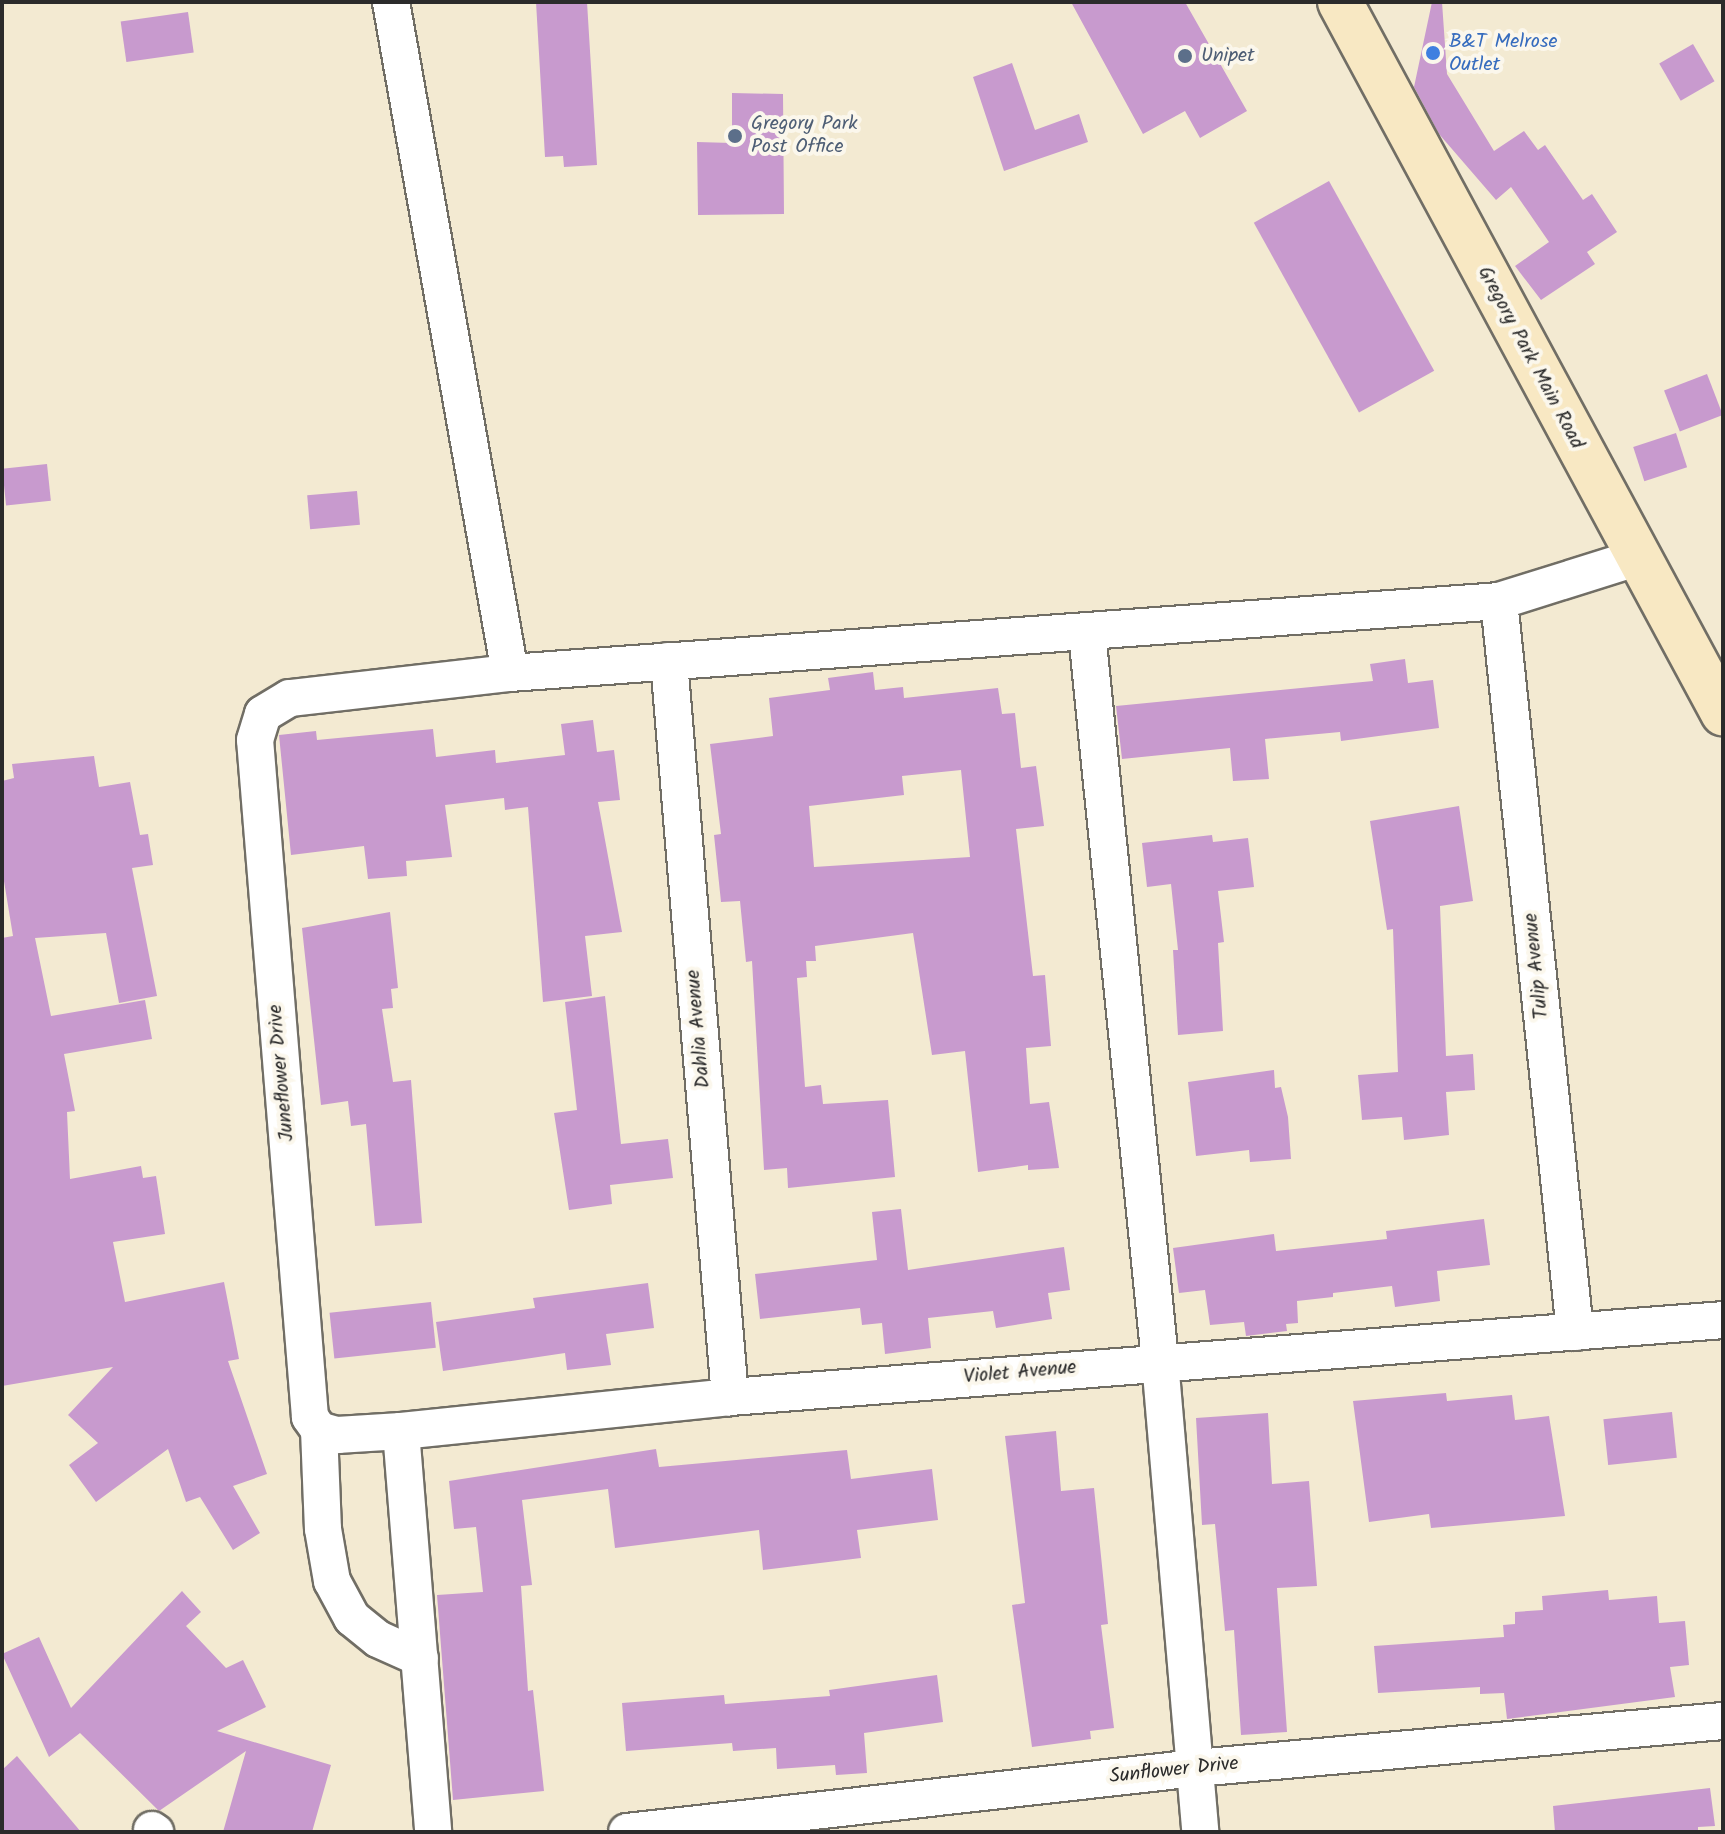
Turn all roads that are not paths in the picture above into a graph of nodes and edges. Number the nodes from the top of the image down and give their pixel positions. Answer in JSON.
{"nodes":[{"id":1,"x":391,"y":2,"type":"edge"},
{"id":2,"x":1340,"y":2,"type":"edge"},
{"id":3,"x":1636,"y":558,"type":"junction"},
{"id":4,"x":1499,"y":601,"type":"junction"},
{"id":5,"x":1087,"y":633,"type":"junction"},
{"id":6,"x":669,"y":661,"type":"junction"},
{"id":7,"x":510,"y":673,"type":"junction"},
{"id":8,"x":1723,"y":713,"type":"edge"},
{"id":9,"x":1723,"y":1320,"type":"edge"},
{"id":10,"x":1575,"y":1332,"type":"junction"},
{"id":11,"x":1160,"y":1361,"type":"junction"},
{"id":12,"x":730,"y":1397,"type":"junction"},
{"id":13,"x":319,"y":1430,"type":"junction"},
{"id":14,"x":401,"y":1431,"type":"junction"},
{"id":15,"x":420,"y":1658,"type":"junction"},
{"id":16,"x":1723,"y":1721,"type":"edge"},
{"id":17,"x":1196,"y":1768,"type":"junction"},
{"id":18,"x":433,"y":1832,"type":"edge"},
{"id":19,"x":627,"y":1832,"type":"edge"},
{"id":20,"x":1200,"y":1832,"type":"edge"}],
"edges":[{"from":1,"to":7,"type":"street"},
{"from":2,"to":3,"type":"street","name":"Gregory Park Main Road"},
{"from":3,"to":4,"type":"street"},
{"from":3,"to":8,"type":"street","name":"Gregory Park Main Road"},
{"from":4,"to":5,"type":"street"},
{"from":4,"to":10,"type":"street","name":"Tulip Avenue"},
{"from":5,"to":6,"type":"street"},
{"from":5,"to":11,"type":"street"},
{"from":6,"to":7,"type":"street"},
{"from":6,"to":12,"type":"street","name":"Dahlia Avenue"},
{"from":7,"to":13,"type":"street","name":"Juneflower Drive"},
{"from":9,"to":10,"type":"street","name":"Violet Avenue"},
{"from":10,"to":11,"type":"street","name":"Violet Avenue"},
{"from":11,"to":12,"type":"street","name":"Violet Avenue"},
{"from":11,"to":17,"type":"street"},
{"from":12,"to":14,"type":"street","name":"Violet Avenue"},
{"from":13,"to":14,"type":"street","name":"Violet Avenue"},
{"from":13,"to":15,"type":"street","name":"Juneflower Drive"},
{"from":14,"to":15,"type":"street"},
{"from":15,"to":18,"type":"street"},
{"from":16,"to":17,"type":"street","name":"Sunflower Drive"},
{"from":17,"to":19,"type":"street","name":"Sunflower Drive"},
{"from":17,"to":20,"type":"street"}]}
